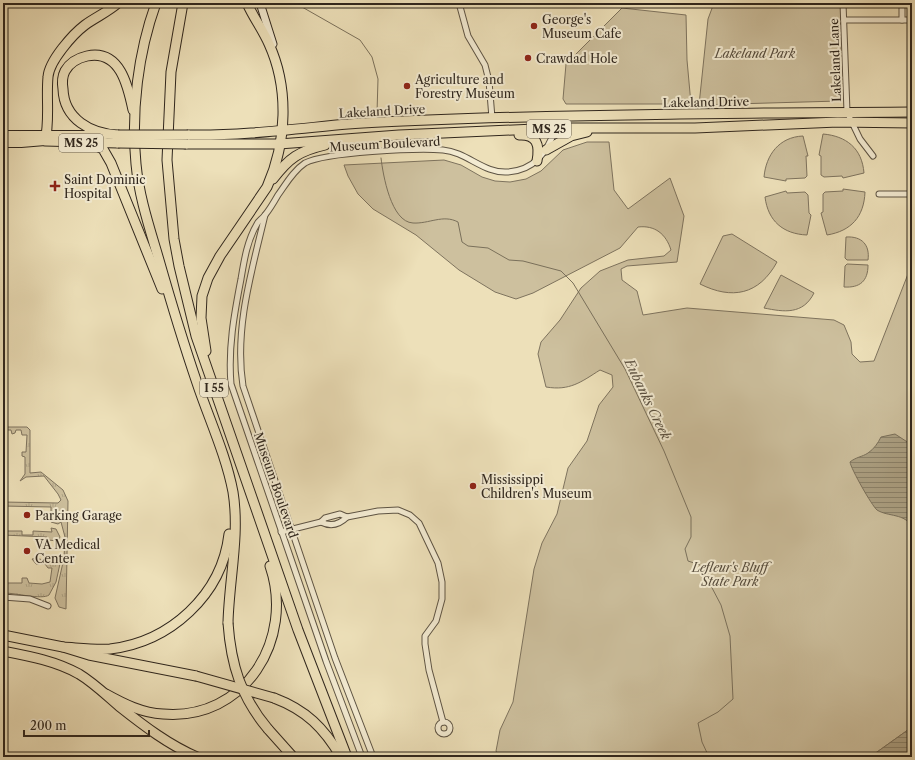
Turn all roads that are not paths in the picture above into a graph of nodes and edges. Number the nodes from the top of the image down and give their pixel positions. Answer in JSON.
{"nodes":[{"id":1,"x":111,"y":3,"type":"edge"},
{"id":2,"x":118,"y":3,"type":"edge"},
{"id":3,"x":156,"y":3,"type":"edge"},
{"id":4,"x":183,"y":3,"type":"edge"},
{"id":5,"x":247,"y":3,"type":"edge"},
{"id":6,"x":260,"y":3,"type":"edge"},
{"id":7,"x":459,"y":3,"type":"edge"},
{"id":8,"x":843,"y":3,"type":"edge"},
{"id":9,"x":902,"y":3,"type":"edge"},
{"id":10,"x":844,"y":20,"type":"junction"},
{"id":11,"x":902,"y":20,"type":"junction"},
{"id":12,"x":912,"y":20,"type":"edge"},
{"id":13,"x":85,"y":25,"type":"junction"},
{"id":14,"x":279,"y":70,"type":"junction"},
{"id":15,"x":763,"y":112,"type":"junction"},
{"id":16,"x":847,"y":112,"type":"junction"},
{"id":17,"x":912,"y":112,"type":"edge"},
{"id":18,"x":284,"y":115,"type":"junction"},
{"id":19,"x":558,"y":115,"type":"junction"},
{"id":20,"x":694,"y":115,"type":"junction"},
{"id":21,"x":135,"y":118,"type":"junction"},
{"id":22,"x":492,"y":118,"type":"junction"},
{"id":23,"x":853,"y":122,"type":"junction"},
{"id":24,"x":912,"y":123,"type":"edge"},
{"id":25,"x":349,"y":124,"type":"junction"},
{"id":26,"x":763,"y":125,"type":"junction"},
{"id":27,"x":556,"y":128,"type":"junction"},
{"id":28,"x":695,"y":128,"type":"junction"},
{"id":29,"x":591,"y":129,"type":"junction"},
{"id":30,"x":495,"y":131,"type":"junction"},
{"id":31,"x":283,"y":132,"type":"junction"},
{"id":32,"x":3,"y":135,"type":"edge"},
{"id":33,"x":107,"y":135,"type":"junction"},
{"id":34,"x":45,"y":138,"type":"junction"},
{"id":35,"x":357,"y":138,"type":"junction"},
{"id":36,"x":20,"y":139,"type":"junction"},
{"id":37,"x":118,"y":139,"type":"junction"},
{"id":38,"x":187,"y":140,"type":"junction"},
{"id":39,"x":3,"y":143,"type":"edge"},
{"id":40,"x":92,"y":143,"type":"junction"},
{"id":41,"x":280,"y":144,"type":"junction"},
{"id":42,"x":546,"y":150,"type":"junction"},
{"id":43,"x":873,"y":156,"type":"dead end"},
{"id":44,"x":537,"y":161,"type":"junction"},
{"id":45,"x":268,"y":187,"type":"junction"},
{"id":46,"x":879,"y":194,"type":"dead end"},
{"id":47,"x":912,"y":194,"type":"edge"},
{"id":48,"x":265,"y":215,"type":"junction"},
{"id":49,"x":179,"y":266,"type":"junction"},
{"id":50,"x":233,"y":324,"type":"junction"},
{"id":51,"x":243,"y":325,"type":"junction"},
{"id":52,"x":183,"y":343,"type":"junction"},
{"id":53,"x":212,"y":382,"type":"junction"},
{"id":54,"x":205,"y":406,"type":"junction"},
{"id":55,"x":251,"y":413,"type":"junction"},
{"id":56,"x":242,"y":416,"type":"junction"},
{"id":57,"x":347,"y":517,"type":"junction"},
{"id":58,"x":321,"y":522,"type":"junction"},
{"id":59,"x":291,"y":529,"type":"junction"},
{"id":60,"x":281,"y":532,"type":"junction"},
{"id":61,"x":3,"y":597,"type":"edge"},
{"id":62,"x":48,"y":606,"type":"dead end"},
{"id":63,"x":3,"y":634,"type":"edge"},
{"id":64,"x":64,"y":647,"type":"junction"},
{"id":65,"x":3,"y":651,"type":"edge"},
{"id":66,"x":106,"y":694,"type":"junction"},
{"id":67,"x":443,"y":722,"type":"dead end"},
{"id":68,"x":197,"y":757,"type":"edge"},
{"id":69,"x":293,"y":757,"type":"edge"},
{"id":70,"x":341,"y":757,"type":"edge"},
{"id":71,"x":347,"y":757,"type":"edge"},
{"id":72,"x":362,"y":757,"type":"edge"},
{"id":73,"x":373,"y":757,"type":"edge"}],
"edges":[{"from":1,"to":13,"type":"street"},
{"from":2,"to":13,"type":"highway"},
{"from":3,"to":21,"type":"highway","number":"I 55"},
{"from":4,"to":49,"type":"highway","number":"I 55"},
{"from":5,"to":14,"type":"highway"},
{"from":6,"to":14,"type":"street"},
{"from":7,"to":22,"type":"street"},
{"from":8,"to":10,"type":"street","name":"Lakeland Lane"},
{"from":9,"to":11,"type":"street"},
{"from":10,"to":11,"type":"street"},
{"from":10,"to":16,"type":"street","name":"Lakeland Lane"},
{"from":11,"to":12,"type":"street"},
{"from":13,"to":34,"type":"highway"},
{"from":14,"to":18,"type":"highway"},
{"from":15,"to":16,"type":"highway","name":"Lakeland Drive","number":"MS 25"},
{"from":15,"to":20,"type":"highway","name":"Lakeland Drive","number":"MS 25"},
{"from":15,"to":26,"type":"highway"},
{"from":16,"to":17,"type":"highway","name":"Lakeland Drive","number":"MS 25"},
{"from":16,"to":23,"type":"street","name":"Lakeland Lane"},
{"from":18,"to":25,"type":"highway"},
{"from":18,"to":31,"type":"highway"},
{"from":19,"to":20,"type":"highway","name":"Lakeland Drive","number":"MS 25"},
{"from":19,"to":22,"type":"highway","name":"Lakeland Drive","number":"MS 25"},
{"from":19,"to":27,"type":"highway"},
{"from":20,"to":28,"type":"highway"},
{"from":21,"to":33,"type":"highway"},
{"from":21,"to":52,"type":"highway","number":"I 55"},
{"from":22,"to":25,"type":"highway","name":"Lakeland Drive","number":"MS 25"},
{"from":22,"to":30,"type":"highway"},
{"from":23,"to":24,"type":"highway","name":"Lakeland Drive","number":"MS 25"},
{"from":23,"to":26,"type":"highway","name":"Lakeland Drive","number":"MS 25"},
{"from":23,"to":43,"type":"street","name":"Lakeland Lane"},
{"from":25,"to":31,"type":"highway","name":"Lakeland Drive","number":"MS 25"},
{"from":26,"to":28,"type":"highway","name":"Lakeland Drive","number":"MS 25"},
{"from":27,"to":29,"type":"highway","name":"Lakeland Drive","number":"MS 25"},
{"from":27,"to":30,"type":"highway","name":"Lakeland Drive","number":"MS 25"},
{"from":27,"to":42,"type":"street","name":"Museum Boulevard"},
{"from":28,"to":29,"type":"highway","name":"Lakeland Drive","number":"MS 25"},
{"from":29,"to":42,"type":"highway"},
{"from":30,"to":35,"type":"highway","name":"Lakeland Drive","number":"MS 25"},
{"from":30,"to":44,"type":"highway"},
{"from":31,"to":38,"type":"highway","name":"Lakeland Drive","number":"MS 25"},
{"from":31,"to":41,"type":"highway"},
{"from":32,"to":36,"type":"main road","name":"Lakeland Drive"},
{"from":33,"to":34,"type":"main road","name":"Lakeland Drive"},
{"from":33,"to":37,"type":"highway","name":"Lakeland Drive","number":"MS 25"},
{"from":34,"to":36,"type":"main road","name":"Lakeland Drive"},
{"from":34,"to":40,"type":"highway","name":"Lakeland Drive","number":"MS 25"},
{"from":35,"to":41,"type":"highway","name":"Lakeland Drive","number":"MS 25"},
{"from":35,"to":45,"type":"highway"},
{"from":36,"to":39,"type":"main road","name":"Lakeland Drive"},
{"from":37,"to":38,"type":"highway","name":"Lakeland Drive","number":"MS 25","bridge":true},
{"from":37,"to":40,"type":"highway","name":"Lakeland Drive","number":"MS 25"},
{"from":38,"to":41,"type":"highway","name":"Lakeland Drive","number":"MS 25"},
{"from":40,"to":52,"type":"highway"},
{"from":41,"to":45,"type":"highway"},
{"from":42,"to":44,"type":"street","name":"Museum Boulevard"},
{"from":44,"to":48,"type":"street","name":"Museum Boulevard"},
{"from":45,"to":53,"type":"highway"},
{"from":46,"to":47,"type":"street"},
{"from":48,"to":50,"type":"street","name":"Museum Boulevard"},
{"from":48,"to":51,"type":"street","name":"Museum Boulevard"},
{"from":49,"to":53,"type":"highway","number":"I 55"},
{"from":49,"to":66,"type":"highway"},
{"from":50,"to":51,"type":"street"},
{"from":50,"to":56,"type":"street","name":"Museum Boulevard"},
{"from":51,"to":55,"type":"street","name":"Museum Boulevard"},
{"from":52,"to":54,"type":"highway","number":"I 55"},
{"from":53,"to":71,"type":"highway","number":"I 55"},
{"from":54,"to":64,"type":"highway"},
{"from":54,"to":69,"type":"highway","number":"I 55","bridge":true},
{"from":55,"to":56,"type":"street"},
{"from":55,"to":59,"type":"street","name":"Museum Boulevard"},
{"from":56,"to":60,"type":"street","name":"Museum Boulevard"},
{"from":57,"to":58,"type":"street"},
{"from":57,"to":58,"type":"street"},
{"from":57,"to":67,"type":"street"},
{"from":58,"to":59,"type":"street"},
{"from":59,"to":60,"type":"street"},
{"from":59,"to":73,"type":"street","name":"Museum Boulevard"},
{"from":60,"to":72,"type":"street","name":"Museum Boulevard"},
{"from":61,"to":62,"type":"street"},
{"from":63,"to":64,"type":"highway"},
{"from":64,"to":70,"type":"highway","bridge":true},
{"from":65,"to":66,"type":"highway"},
{"from":66,"to":68,"type":"highway"}]}
